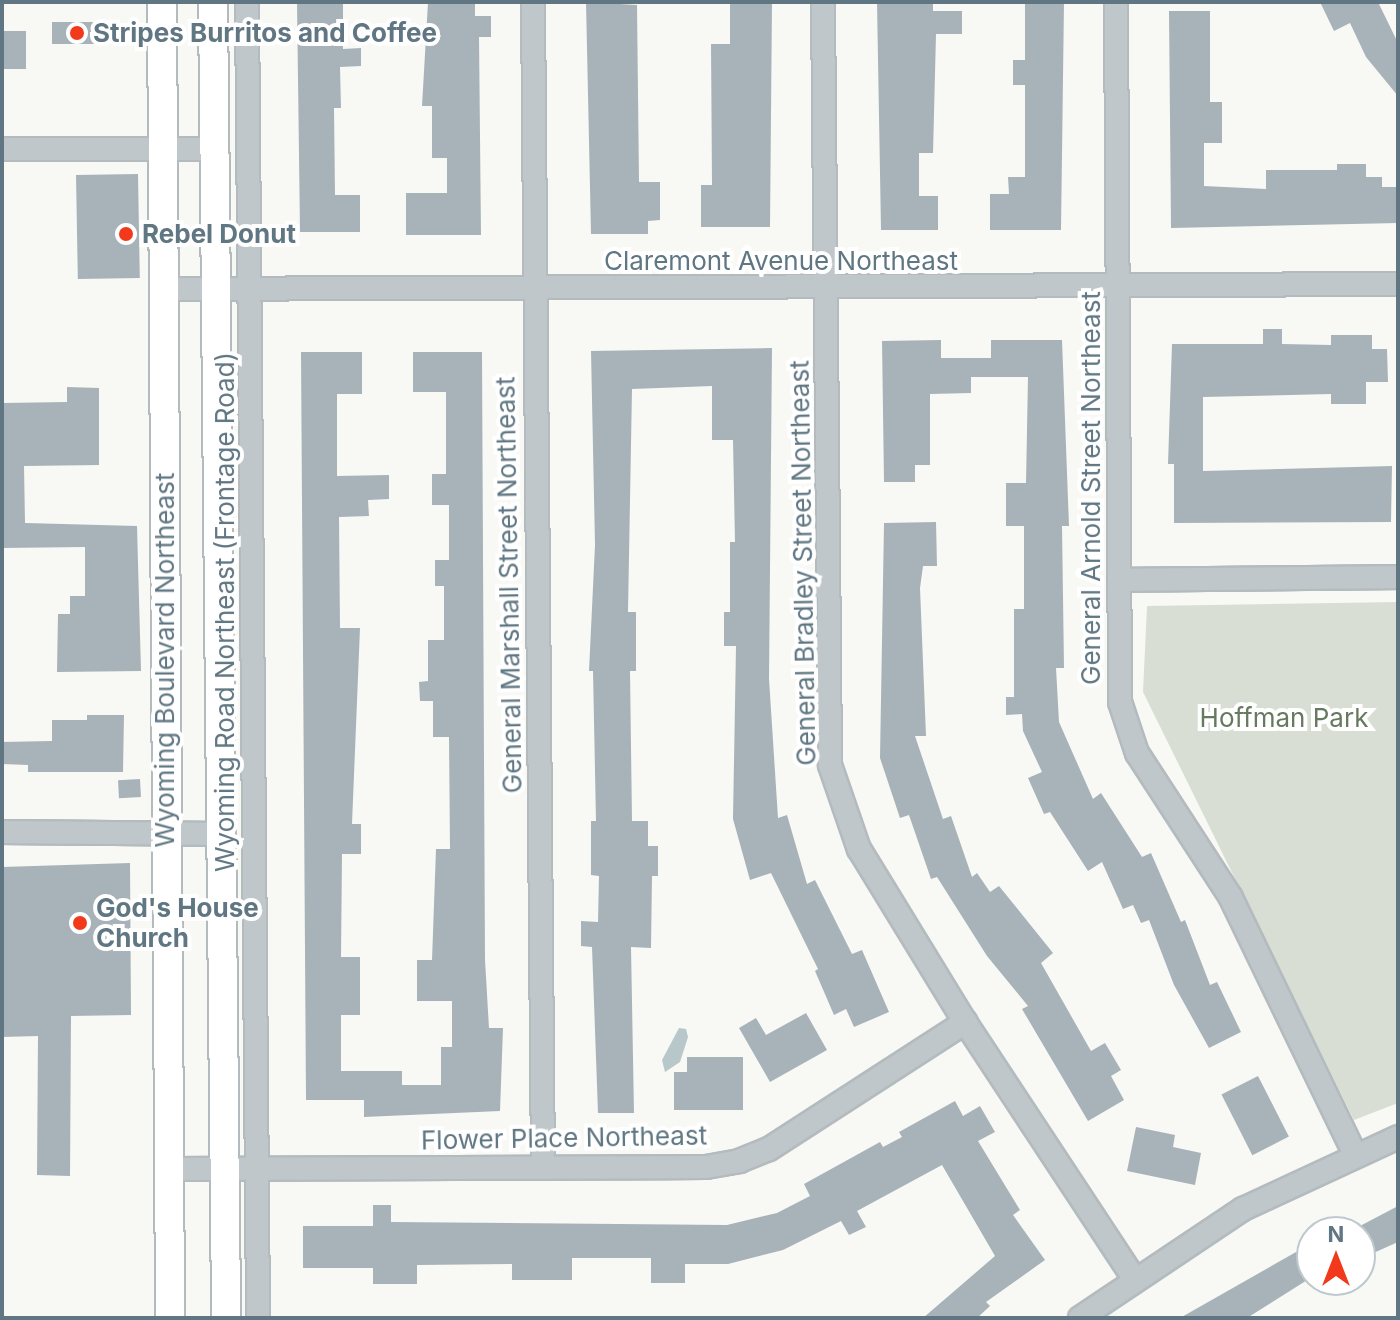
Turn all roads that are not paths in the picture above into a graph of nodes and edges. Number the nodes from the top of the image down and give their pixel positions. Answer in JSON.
{"nodes":[{"id":1,"x":162,"y":2,"type":"edge"},
{"id":2,"x":213,"y":2,"type":"edge"},
{"id":3,"x":247,"y":2,"type":"edge"},
{"id":4,"x":533,"y":2,"type":"edge"},
{"id":5,"x":823,"y":2,"type":"edge"},
{"id":6,"x":1116,"y":2,"type":"edge"},
{"id":7,"x":2,"y":149,"type":"edge"},
{"id":8,"x":163,"y":149,"type":"junction"},
{"id":9,"x":214,"y":149,"type":"junction"},
{"id":10,"x":1398,"y":284,"type":"edge"},
{"id":11,"x":1118,"y":286,"type":"junction"},
{"id":12,"x":165,"y":289,"type":"junction"},
{"id":13,"x":828,"y":289,"type":"junction"},
{"id":14,"x":215,"y":290,"type":"junction"},
{"id":15,"x":251,"y":290,"type":"junction"},
{"id":16,"x":534,"y":290,"type":"junction"},
{"id":17,"x":1398,"y":577,"type":"edge"},
{"id":18,"x":1119,"y":580,"type":"junction"},
{"id":19,"x":2,"y":832,"type":"edge"},
{"id":20,"x":165,"y":833,"type":"junction"},
{"id":21,"x":217,"y":834,"type":"junction"},
{"id":22,"x":965,"y":1022,"type":"junction"},
{"id":23,"x":1398,"y":1137,"type":"edge"},
{"id":24,"x":1355,"y":1155,"type":"junction"},
{"id":25,"x":543,"y":1168,"type":"junction"},
{"id":26,"x":170,"y":1169,"type":"junction"},
{"id":27,"x":224,"y":1169,"type":"junction"},
{"id":28,"x":255,"y":1169,"type":"junction"},
{"id":29,"x":1134,"y":1278,"type":"junction"},
{"id":30,"x":170,"y":1318,"type":"edge"},
{"id":31,"x":226,"y":1318,"type":"edge"},
{"id":32,"x":258,"y":1318,"type":"edge"},
{"id":33,"x":1080,"y":1318,"type":"edge"}],
"edges":[{"from":1,"to":8,"type":"main road","name":"Wyoming Boulevard Northeast"},
{"from":2,"to":9,"type":"main road","name":"Wyoming Boulevard Northeast"},
{"from":3,"to":15,"type":"street","name":"Wyoming Road Northeast (Frontage Road)"},
{"from":4,"to":16,"type":"street","name":"General Marshall Street Northeast"},
{"from":5,"to":13,"type":"street","name":"General Bradley Street Northeast"},
{"from":6,"to":11,"type":"street","name":"General Arnold Street Northeast"},
{"from":7,"to":8,"type":"street"},
{"from":8,"to":9,"type":"street"},
{"from":8,"to":12,"type":"main road","name":"Wyoming Boulevard Northeast"},
{"from":9,"to":14,"type":"main road","name":"Wyoming Boulevard Northeast"},
{"from":10,"to":11,"type":"street","name":"Claremont Avenue Northeast"},
{"from":11,"to":13,"type":"street","name":"Claremont Avenue Northeast"},
{"from":11,"to":18,"type":"street","name":"General Arnold Street Northeast"},
{"from":12,"to":14,"type":"street","name":"Claremont Avenue Northeast"},
{"from":12,"to":20,"type":"main road","name":"Wyoming Boulevard Northeast"},
{"from":13,"to":16,"type":"street","name":"Claremont Avenue Northeast"},
{"from":13,"to":22,"type":"street","name":"General Bradley Street Northeast"},
{"from":14,"to":15,"type":"street","name":"Claremont Avenue Northeast"},
{"from":14,"to":21,"type":"main road","name":"Wyoming Boulevard Northeast"},
{"from":15,"to":16,"type":"street","name":"Claremont Avenue Northeast"},
{"from":15,"to":28,"type":"street","name":"Wyoming Road Northeast (Frontage Road)"},
{"from":16,"to":25,"type":"street","name":"General Marshall Street Northeast"},
{"from":17,"to":18,"type":"street"},
{"from":18,"to":24,"type":"street","name":"General Arnold Street Northeast"},
{"from":19,"to":20,"type":"street"},
{"from":20,"to":21,"type":"street"},
{"from":20,"to":26,"type":"main road","name":"Wyoming Boulevard Northeast"},
{"from":21,"to":27,"type":"main road","name":"Wyoming Boulevard Northeast"},
{"from":22,"to":25,"type":"street","name":"Flower Place Northeast"},
{"from":22,"to":29,"type":"street","name":"General Bradley Street Northeast"},
{"from":23,"to":24,"type":"street"},
{"from":24,"to":29,"type":"street"},
{"from":25,"to":28,"type":"street","name":"Flower Place Northeast"},
{"from":26,"to":27,"type":"street","name":"Flower Place Northeast"},
{"from":26,"to":30,"type":"main road","name":"Wyoming Boulevard Northeast"},
{"from":27,"to":28,"type":"street","name":"Flower Place Northeast"},
{"from":27,"to":31,"type":"main road","name":"Wyoming Boulevard Northeast"},
{"from":28,"to":32,"type":"street","name":"Wyoming Road Northeast (Frontage Road)"},
{"from":29,"to":33,"type":"street"}]}
